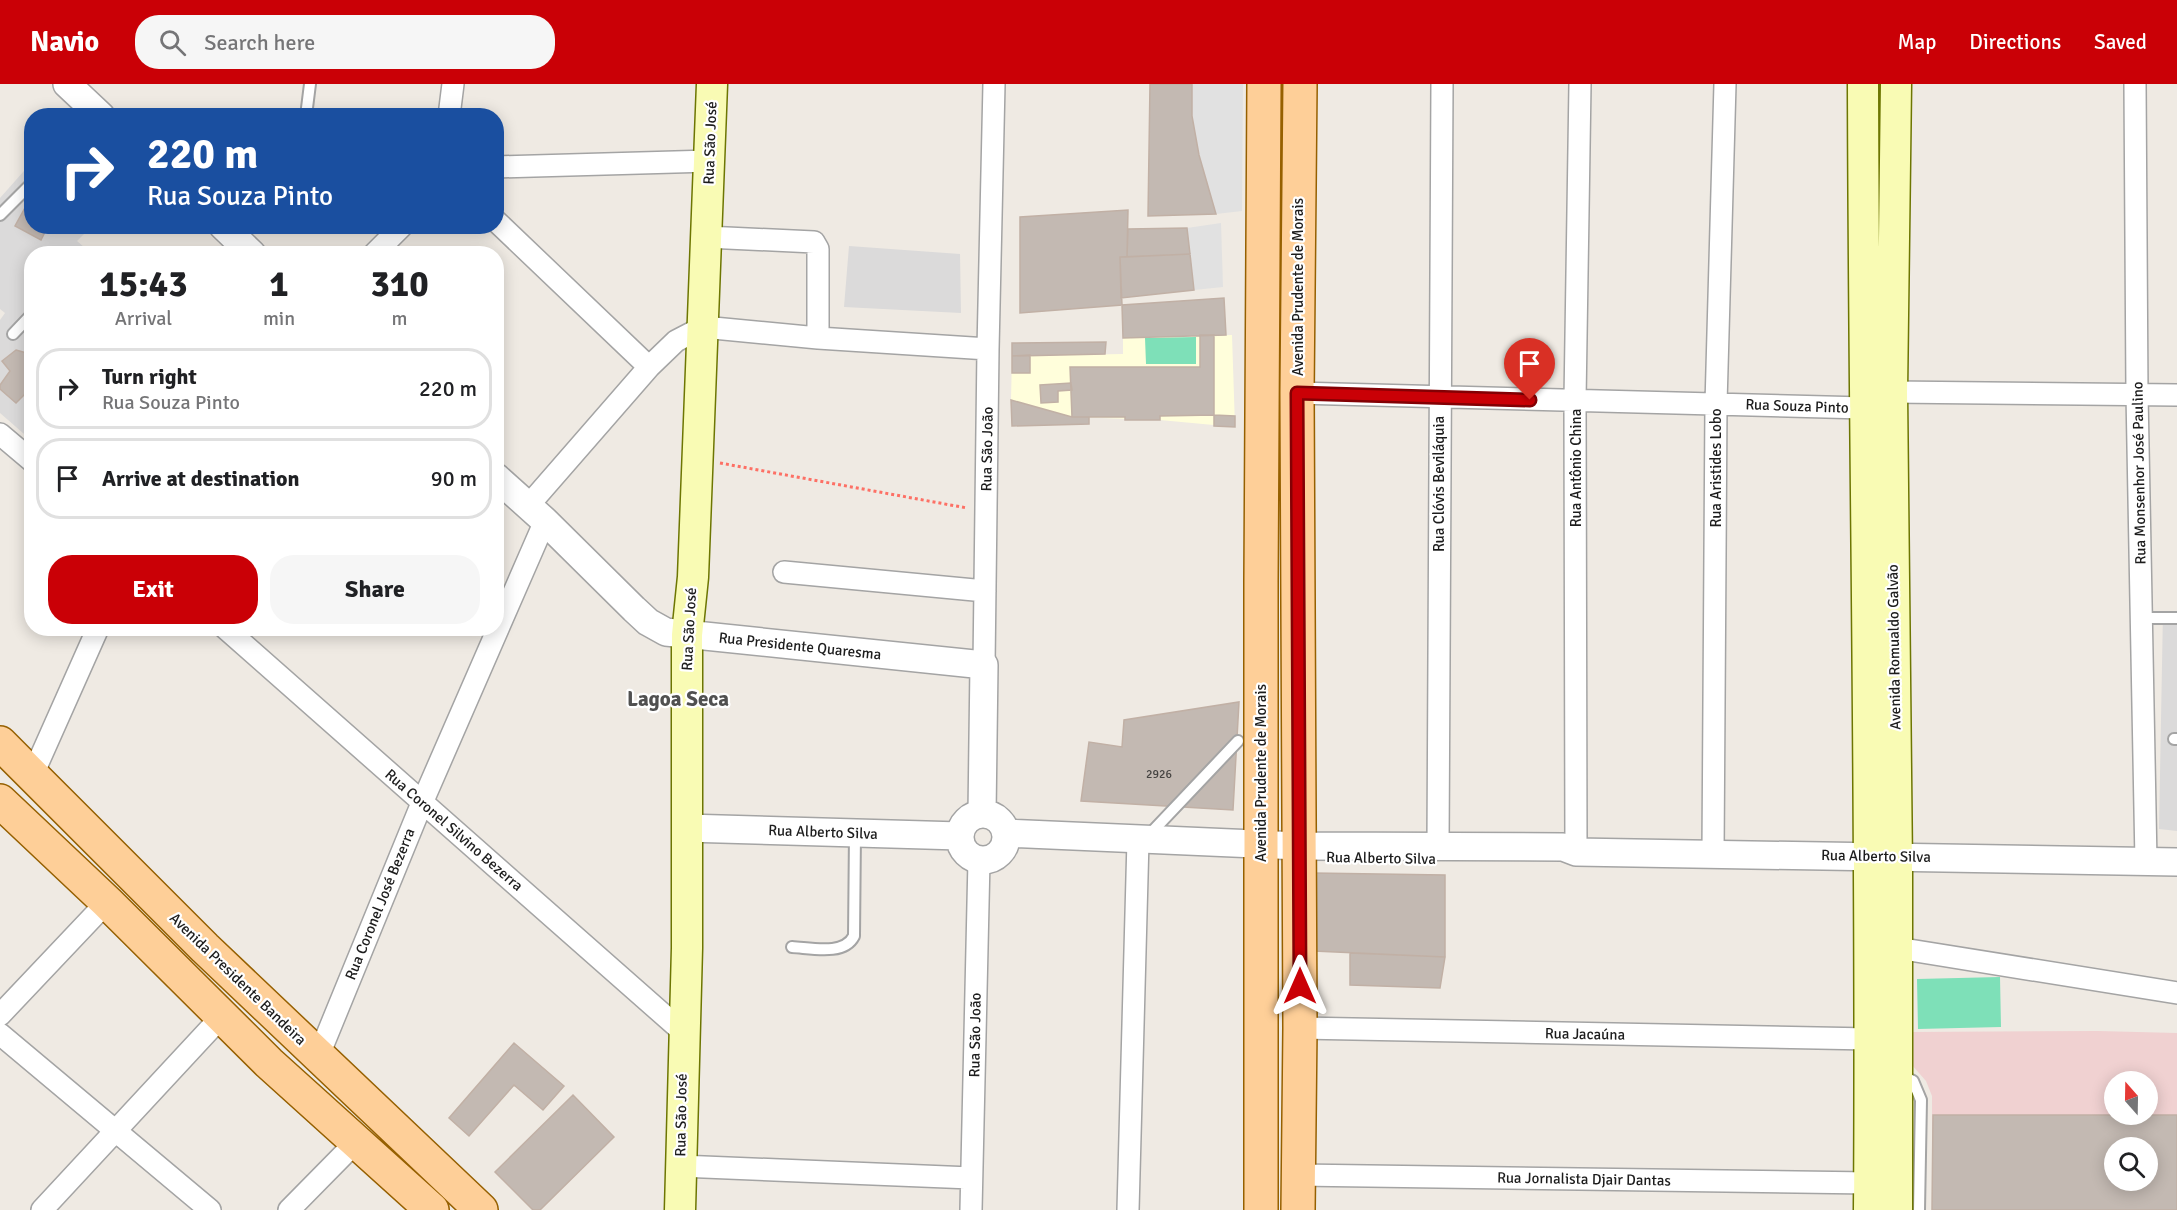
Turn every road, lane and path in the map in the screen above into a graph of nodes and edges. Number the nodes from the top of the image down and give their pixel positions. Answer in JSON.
{"nodes":[{"id":1,"x":67,"y":84,"type":"edge"},
{"id":2,"x":310,"y":84,"type":"edge"},
{"id":3,"x":453,"y":84,"type":"edge"},
{"id":4,"x":712,"y":84,"type":"edge"},
{"id":5,"x":994,"y":84,"type":"edge"},
{"id":6,"x":1264,"y":84,"type":"edge"},
{"id":7,"x":1300,"y":84,"type":"edge"},
{"id":8,"x":1443,"y":84,"type":"edge"},
{"id":9,"x":1581,"y":84,"type":"edge"},
{"id":10,"x":1725,"y":84,"type":"edge"},
{"id":11,"x":1863,"y":84,"type":"edge"},
{"id":12,"x":1896,"y":84,"type":"edge"},
{"id":13,"x":2135,"y":84,"type":"edge"},
{"id":14,"x":93,"y":108,"type":"edge"},
{"id":15,"x":307,"y":108,"type":"edge"},
{"id":16,"x":450,"y":108,"type":"edge"},
{"id":17,"x":710,"y":161,"type":"junction"},
{"id":18,"x":504,"y":167,"type":"edge"},
{"id":19,"x":24,"y":191,"type":"edge"},
{"id":20,"x":0,"y":215,"type":"edge"},
{"id":21,"x":504,"y":229,"type":"edge"},
{"id":22,"x":231,"y":234,"type":"edge"},
{"id":23,"x":394,"y":234,"type":"edge"},
{"id":24,"x":706,"y":237,"type":"junction"},
{"id":25,"x":244,"y":246,"type":"edge"},
{"id":26,"x":382,"y":246,"type":"edge"},
{"id":27,"x":24,"y":323,"type":"edge"},
{"id":28,"x":703,"y":327,"type":"junction"},
{"id":29,"x":14,"y":334,"type":"dead end"},
{"id":30,"x":818,"y":338,"type":"junction"},
{"id":31,"x":988,"y":349,"type":"junction"},
{"id":32,"x":649,"y":367,"type":"junction"},
{"id":33,"x":1892,"y":392,"type":"junction"},
{"id":34,"x":1297,"y":393,"type":"junction"},
{"id":35,"x":2137,"y":394,"type":"junction"},
{"id":36,"x":2177,"y":395,"type":"edge"},
{"id":37,"x":1439,"y":398,"type":"junction"},
{"id":38,"x":1575,"y":400,"type":"junction"},
{"id":39,"x":1716,"y":404,"type":"junction"},
{"id":40,"x":1864,"y":408,"type":"junction"},
{"id":41,"x":0,"y":434,"type":"edge"},
{"id":42,"x":24,"y":454,"type":"edge"},
{"id":43,"x":697,"y":458,"type":"junction"},
{"id":44,"x":504,"y":484,"type":"edge"},
{"id":45,"x":986,"y":512,"type":"junction"},
{"id":46,"x":537,"y":514,"type":"junction"},
{"id":47,"x":784,"y":573,"type":"dead end"},
{"id":48,"x":985,"y":591,"type":"junction"},
{"id":49,"x":504,"y":597,"type":"edge"},
{"id":50,"x":2141,"y":618,"type":"junction"},
{"id":51,"x":2177,"y":618,"type":"edge"},
{"id":52,"x":687,"y":634,"type":"junction"},
{"id":53,"x":95,"y":636,"type":"edge"},
{"id":54,"x":234,"y":636,"type":"edge"},
{"id":55,"x":488,"y":636,"type":"edge"},
{"id":56,"x":984,"y":665,"type":"junction"},
{"id":57,"x":1238,"y":741,"type":"dead end"},
{"id":58,"x":0,"y":743,"type":"edge"},
{"id":59,"x":33,"y":774,"type":"junction"},
{"id":60,"x":0,"y":801,"type":"edge"},
{"id":61,"x":422,"y":803,"type":"junction"},
{"id":62,"x":982,"y":814,"type":"junction"},
{"id":63,"x":686,"y":828,"type":"junction"},
{"id":64,"x":855,"y":833,"type":"junction"},
{"id":65,"x":960,"y":837,"type":"junction"},
{"id":66,"x":1005,"y":840,"type":"junction"},
{"id":67,"x":1140,"y":844,"type":"junction"},
{"id":68,"x":1438,"y":847,"type":"junction"},
{"id":69,"x":1262,"y":850,"type":"junction"},
{"id":70,"x":1300,"y":852,"type":"junction"},
{"id":71,"x":1576,"y":852,"type":"junction"},
{"id":72,"x":1713,"y":853,"type":"junction"},
{"id":73,"x":1884,"y":857,"type":"junction"},
{"id":74,"x":979,"y":860,"type":"junction"},
{"id":75,"x":2146,"y":862,"type":"junction"},
{"id":76,"x":2177,"y":862,"type":"edge"},
{"id":77,"x":107,"y":902,"type":"junction"},
{"id":78,"x":792,"y":947,"type":"dead end"},
{"id":79,"x":205,"y":948,"type":"junction"},
{"id":80,"x":1897,"y":948,"type":"junction"},
{"id":81,"x":179,"y":973,"type":"junction"},
{"id":82,"x":2177,"y":993,"type":"edge"},
{"id":83,"x":0,"y":1015,"type":"edge"},
{"id":84,"x":222,"y":1016,"type":"junction"},
{"id":85,"x":1300,"y":1028,"type":"junction"},
{"id":86,"x":683,"y":1032,"type":"junction"},
{"id":87,"x":0,"y":1034,"type":"edge"},
{"id":88,"x":1870,"y":1039,"type":"junction"},
{"id":89,"x":318,"y":1057,"type":"junction"},
{"id":90,"x":269,"y":1063,"type":"junction"},
{"id":91,"x":1898,"y":1073,"type":"junction"},
{"id":92,"x":383,"y":1118,"type":"junction"},
{"id":93,"x":116,"y":1132,"type":"junction"},
{"id":94,"x":355,"y":1143,"type":"junction"},
{"id":95,"x":680,"y":1166,"type":"junction"},
{"id":96,"x":1298,"y":1175,"type":"junction"},
{"id":97,"x":971,"y":1178,"type":"junction"},
{"id":98,"x":1870,"y":1196,"type":"edge"},
{"id":99,"x":42,"y":1210,"type":"edge"},
{"id":100,"x":210,"y":1210,"type":"edge"},
{"id":101,"x":289,"y":1210,"type":"edge"},
{"id":102,"x":432,"y":1210,"type":"edge"},
{"id":103,"x":481,"y":1210,"type":"edge"},
{"id":104,"x":680,"y":1210,"type":"edge"},
{"id":105,"x":971,"y":1210,"type":"edge"},
{"id":106,"x":1128,"y":1210,"type":"edge"},
{"id":107,"x":1261,"y":1210,"type":"edge"},
{"id":108,"x":1298,"y":1210,"type":"edge"},
{"id":109,"x":1897,"y":1210,"type":"edge"},
{"id":110,"x":1919,"y":1210,"type":"edge"}],
"edges":[{"from":1,"to":14,"type":"street"},
{"from":2,"to":15,"type":"lane"},
{"from":3,"to":16,"type":"street"},
{"from":4,"to":17,"type":"main road","name":"Rua São José"},
{"from":5,"to":31,"type":"street","name":"Rua São João"},
{"from":6,"to":69,"type":"main road","name":"Avenida Prudente de Morais"},
{"from":7,"to":34,"type":"main road","name":"Avenida Prudente de Morais"},
{"from":8,"to":37,"type":"street","name":"Rua Clóvis Beviláquia"},
{"from":9,"to":38,"type":"street","name":"Rua Antônio China"},
{"from":10,"to":39,"type":"street","name":"Rua Aristides Lobo"},
{"from":11,"to":40,"type":"main road","name":"Avenida Romualdo Galvão"},
{"from":12,"to":33,"type":"main road","name":"Avenida Romualdo Galvão"},
{"from":13,"to":35,"type":"street","name":"Rua Monsenhor José Paulino"},
{"from":17,"to":18,"type":"street"},
{"from":17,"to":24,"type":"main road","name":"Rua São José"},
{"from":19,"to":20,"type":"lane"},
{"from":21,"to":32,"type":"street"},
{"from":22,"to":25,"type":"street"},
{"from":23,"to":26,"type":"street"},
{"from":24,"to":28,"type":"main road","name":"Rua São José"},
{"from":24,"to":30,"type":"street"},
{"from":27,"to":29,"type":"lane"},
{"from":28,"to":30,"type":"street"},
{"from":28,"to":32,"type":"street","name":"Rua Coronel José Bezerra"},
{"from":28,"to":43,"type":"main road","name":"Rua São José"},
{"from":30,"to":31,"type":"street"},
{"from":31,"to":45,"type":"street","name":"Rua São João"},
{"from":32,"to":46,"type":"street","name":"Rua Coronel José Bezerra"},
{"from":33,"to":35,"type":"street"},
{"from":33,"to":73,"type":"main road","name":"Avenida Romualdo Galvão"},
{"from":34,"to":37,"type":"street","name":"Rua Souza Pinto"},
{"from":34,"to":70,"type":"main road","name":"Avenida Prudente de Morais"},
{"from":35,"to":36,"type":"street"},
{"from":35,"to":50,"type":"street","name":"Rua Monsenhor José Paulino"},
{"from":37,"to":38,"type":"street","name":"Rua Souza Pinto"},
{"from":37,"to":68,"type":"street","name":"Rua Clóvis Beviláquia"},
{"from":38,"to":39,"type":"street","name":"Rua Souza Pinto"},
{"from":38,"to":71,"type":"street","name":"Rua Antônio China"},
{"from":39,"to":40,"type":"street","name":"Rua Souza Pinto"},
{"from":39,"to":72,"type":"street","name":"Rua Aristides Lobo"},
{"from":40,"to":73,"type":"main road","name":"Avenida Romualdo Galvão"},
{"from":41,"to":42,"type":"street"},
{"from":43,"to":45,"type":"path"},
{"from":43,"to":52,"type":"main road","name":"Rua São José"},
{"from":44,"to":46,"type":"street","name":"Rua Presidente Quaresma"},
{"from":45,"to":48,"type":"street","name":"Rua São João"},
{"from":46,"to":49,"type":"street","name":"Rua Coronel José Bezerra"},
{"from":46,"to":52,"type":"street","name":"Rua Presidente Quaresma"},
{"from":47,"to":48,"type":"street"},
{"from":48,"to":56,"type":"street","name":"Rua São João"},
{"from":50,"to":51,"type":"lane"},
{"from":50,"to":75,"type":"street","name":"Rua Monsenhor José Paulino"},
{"from":52,"to":56,"type":"street","name":"Rua Presidente Quaresma"},
{"from":52,"to":63,"type":"main road","name":"Rua São José"},
{"from":53,"to":59,"type":"street"},
{"from":54,"to":61,"type":"street","name":"Rua Coronel Silvino Bezerra"},
{"from":55,"to":61,"type":"street","name":"Rua Coronel José Bezerra"},
{"from":56,"to":62,"type":"street","name":"Rua São João"},
{"from":57,"to":67,"type":"lane"},
{"from":58,"to":59,"type":"main road","name":"Avenida Presidente Bandeira"},
{"from":59,"to":79,"type":"main road","name":"Avenida Presidente Bandeira"},
{"from":60,"to":77,"type":"main road"},
{"from":61,"to":86,"type":"street","name":"Rua Coronel Silvino Bezerra"},
{"from":61,"to":89,"type":"street","name":"Rua Coronel José Bezerra"},
{"from":62,"to":65,"type":"street"},
{"from":62,"to":66,"type":"street"},
{"from":63,"to":64,"type":"street","name":"Rua Alberto Silva"},
{"from":63,"to":86,"type":"main road","name":"Rua São José"},
{"from":64,"to":65,"type":"street","name":"Rua Alberto Silva"},
{"from":64,"to":78,"type":"lane"},
{"from":65,"to":74,"type":"street"},
{"from":66,"to":67,"type":"street","name":"Rua Alberto Silva"},
{"from":66,"to":74,"type":"street"},
{"from":67,"to":69,"type":"street","name":"Rua Alberto Silva"},
{"from":67,"to":106,"type":"street"},
{"from":68,"to":70,"type":"street","name":"Rua Alberto Silva"},
{"from":68,"to":71,"type":"street","name":"Rua Alberto Silva"},
{"from":69,"to":70,"type":"street","name":"Rua Alberto Silva"},
{"from":69,"to":107,"type":"main road","name":"Avenida Prudente de Morais"},
{"from":70,"to":71,"type":"street","name":"Rua Alberto Silva"},
{"from":70,"to":85,"type":"main road","name":"Avenida Prudente de Morais"},
{"from":71,"to":72,"type":"street","name":"Rua Alberto Silva"},
{"from":72,"to":73,"type":"street","name":"Rua Alberto Silva"},
{"from":73,"to":75,"type":"street","name":"Rua Alberto Silva"},
{"from":73,"to":80,"type":"main road","name":"Avenida Romualdo Galvão"},
{"from":73,"to":88,"type":"main road","name":"Avenida Romualdo Galvão"},
{"from":74,"to":97,"type":"street","name":"Rua São João"},
{"from":75,"to":76,"type":"street","name":"Rua Alberto Silva"},
{"from":77,"to":81,"type":"main road"},
{"from":77,"to":83,"type":"street"},
{"from":79,"to":81,"type":"main road"},
{"from":79,"to":89,"type":"main road","name":"Avenida Presidente Bandeira"},
{"from":80,"to":82,"type":"street"},
{"from":80,"to":91,"type":"main road","name":"Avenida Romualdo Galvão"},
{"from":81,"to":84,"type":"main road"},
{"from":84,"to":90,"type":"main road"},
{"from":84,"to":93,"type":"street"},
{"from":85,"to":88,"type":"street","name":"Rua Jacaúna"},
{"from":85,"to":96,"type":"main road","name":"Avenida Prudente de Morais"},
{"from":86,"to":95,"type":"main road","name":"Rua São José"},
{"from":87,"to":93,"type":"street"},
{"from":88,"to":98,"type":"main road","name":"Avenida Romualdo Galvão"},
{"from":89,"to":92,"type":"main road","name":"Avenida Presidente Bandeira"},
{"from":90,"to":92,"type":"main road"},
{"from":90,"to":94,"type":"main road"},
{"from":91,"to":109,"type":"main road","name":"Avenida Romualdo Galvão"},
{"from":91,"to":110,"type":"lane"},
{"from":92,"to":103,"type":"main road","name":"Avenida Presidente Bandeira"},
{"from":93,"to":99,"type":"street"},
{"from":93,"to":100,"type":"street"},
{"from":94,"to":101,"type":"street"},
{"from":94,"to":102,"type":"main road"},
{"from":95,"to":97,"type":"street"},
{"from":95,"to":104,"type":"main road","name":"Rua São José"},
{"from":96,"to":98,"type":"street","name":"Rua Jornalista Djair Dantas"},
{"from":96,"to":108,"type":"main road","name":"Avenida Prudente de Morais"},
{"from":97,"to":105,"type":"street","name":"Rua São João"}]}
